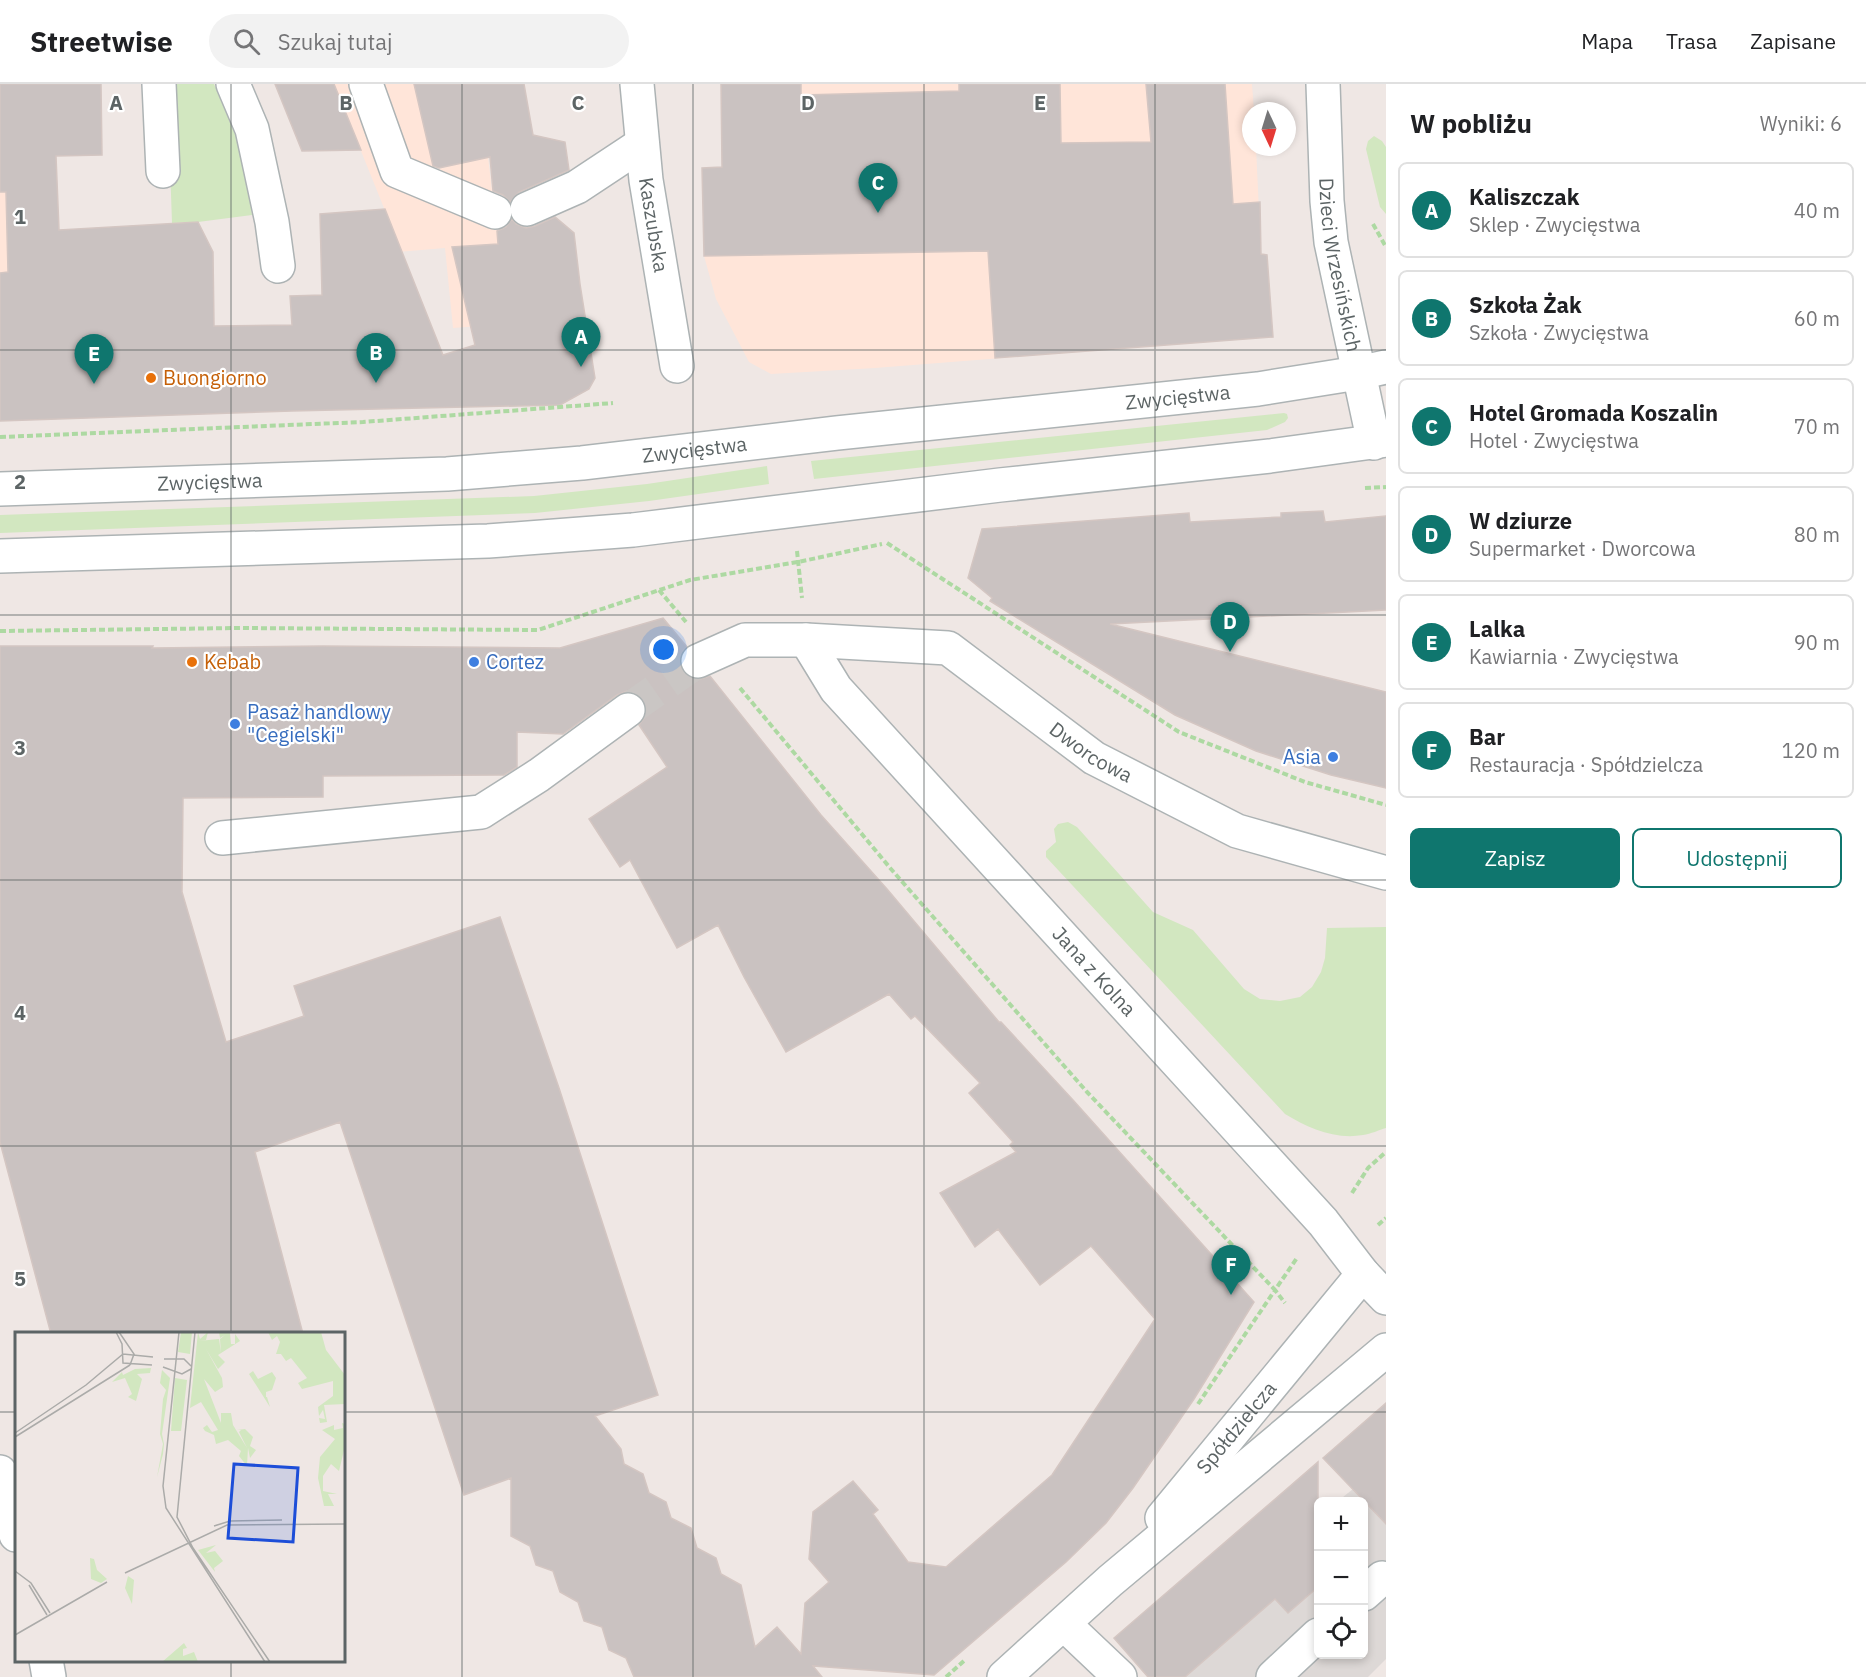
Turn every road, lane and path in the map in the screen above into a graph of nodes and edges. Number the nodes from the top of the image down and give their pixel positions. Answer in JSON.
{"nodes":[{"id":1,"x":159,"y":84,"type":"edge"},
{"id":2,"x":233,"y":84,"type":"edge"},
{"id":3,"x":366,"y":84,"type":"edge"},
{"id":4,"x":637,"y":84,"type":"edge"},
{"id":5,"x":1323,"y":84,"type":"edge"},
{"id":6,"x":642,"y":144,"type":"junction"},
{"id":7,"x":162,"y":171,"type":"dead end"},
{"id":8,"x":527,"y":209,"type":"dead end"},
{"id":9,"x":495,"y":212,"type":"dead end"},
{"id":10,"x":278,"y":266,"type":"dead end"},
{"id":11,"x":677,"y":366,"type":"dead end"},
{"id":12,"x":1372,"y":370,"type":"edge"},
{"id":13,"x":613,"y":403,"type":"dead end"},
{"id":14,"x":0,"y":437,"type":"edge"},
{"id":15,"x":1380,"y":441,"type":"edge"},
{"id":16,"x":0,"y":489,"type":"edge"},
{"id":17,"x":887,"y":543,"type":"dead end"},
{"id":18,"x":797,"y":550,"type":"dead end"},
{"id":19,"x":0,"y":556,"type":"edge"},
{"id":20,"x":798,"y":562,"type":"junction"},
{"id":21,"x":659,"y":590,"type":"junction"},
{"id":22,"x":0,"y":632,"type":"edge"},
{"id":23,"x":806,"y":640,"type":"junction"},
{"id":24,"x":706,"y":658,"type":"junction"},
{"id":25,"x":628,"y":710,"type":"tunnel mouth"},
{"id":26,"x":1386,"y":805,"type":"edge"},
{"id":27,"x":222,"y":838,"type":"dead end"},
{"id":28,"x":1386,"y":873,"type":"edge"},
{"id":29,"x":1386,"y":1152,"type":"edge"},
{"id":30,"x":1350,"y":1197,"type":"dead end"},
{"id":31,"x":1386,"y":1218,"type":"edge"},
{"id":32,"x":1323,"y":1222,"type":"junction"},
{"id":33,"x":1377,"y":1226,"type":"dead end"},
{"id":34,"x":1363,"y":1274,"type":"junction"},
{"id":35,"x":1386,"y":1298,"type":"edge"},
{"id":36,"x":1386,"y":1350,"type":"edge"},
{"id":37,"x":0,"y":1472,"type":"edge"},
{"id":38,"x":15,"y":1531,"type":"edge"},
{"id":39,"x":1110,"y":1581,"type":"junction"},
{"id":40,"x":1064,"y":1624,"type":"junction"},
{"id":41,"x":1314,"y":1639,"type":"edge"},
{"id":42,"x":46,"y":1662,"type":"edge"},
{"id":43,"x":49,"y":1677,"type":"edge"},
{"id":44,"x":1004,"y":1677,"type":"edge"},
{"id":45,"x":1120,"y":1677,"type":"edge"},
{"id":46,"x":1273,"y":1677,"type":"edge"}],
"edges":[{"from":1,"to":7,"type":"street"},
{"from":2,"to":10,"type":"street"},
{"from":3,"to":9,"type":"street"},
{"from":4,"to":6,"type":"street","name":"Kaszubska"},
{"from":5,"to":12,"type":"street","name":"Dzieci Wrzesińskich"},
{"from":6,"to":8,"type":"street"},
{"from":6,"to":11,"type":"street","name":"Kaszubska"},
{"from":12,"to":15,"type":"street","name":"Dzieci Wrzesińskich"},
{"from":12,"to":16,"type":"street","name":"Zwycięstwa"},
{"from":13,"to":14,"type":"path"},
{"from":15,"to":19,"type":"street"},
{"from":17,"to":26,"type":"path"},
{"from":18,"to":20,"type":"path"},
{"from":20,"to":21,"type":"path"},
{"from":20,"to":23,"type":"path"},
{"from":21,"to":22,"type":"path"},
{"from":21,"to":24,"type":"path"},
{"from":23,"to":24,"type":"street","name":"Dworcowa"},
{"from":23,"to":28,"type":"street","name":"Dworcowa"},
{"from":23,"to":32,"type":"street","name":"Jana z Kolna"},
{"from":24,"to":32,"type":"path"},
{"from":25,"to":27,"type":"street"},
{"from":29,"to":30,"type":"path"},
{"from":31,"to":33,"type":"path"},
{"from":32,"to":34,"type":"street","name":"Jana z Kolna"},
{"from":34,"to":35,"type":"street","name":"Jana z Kolna"},
{"from":34,"to":39,"type":"street","name":"Spółdzielcza"},
{"from":36,"to":39,"type":"street","name":"Spółdzielcza"},
{"from":37,"to":38,"type":"street"},
{"from":39,"to":40,"type":"street","name":"Spółdzielcza"},
{"from":40,"to":44,"type":"street","name":"Spółdzielcza"},
{"from":40,"to":45,"type":"street"},
{"from":41,"to":46,"type":"street"},
{"from":42,"to":43,"type":"street"}]}
